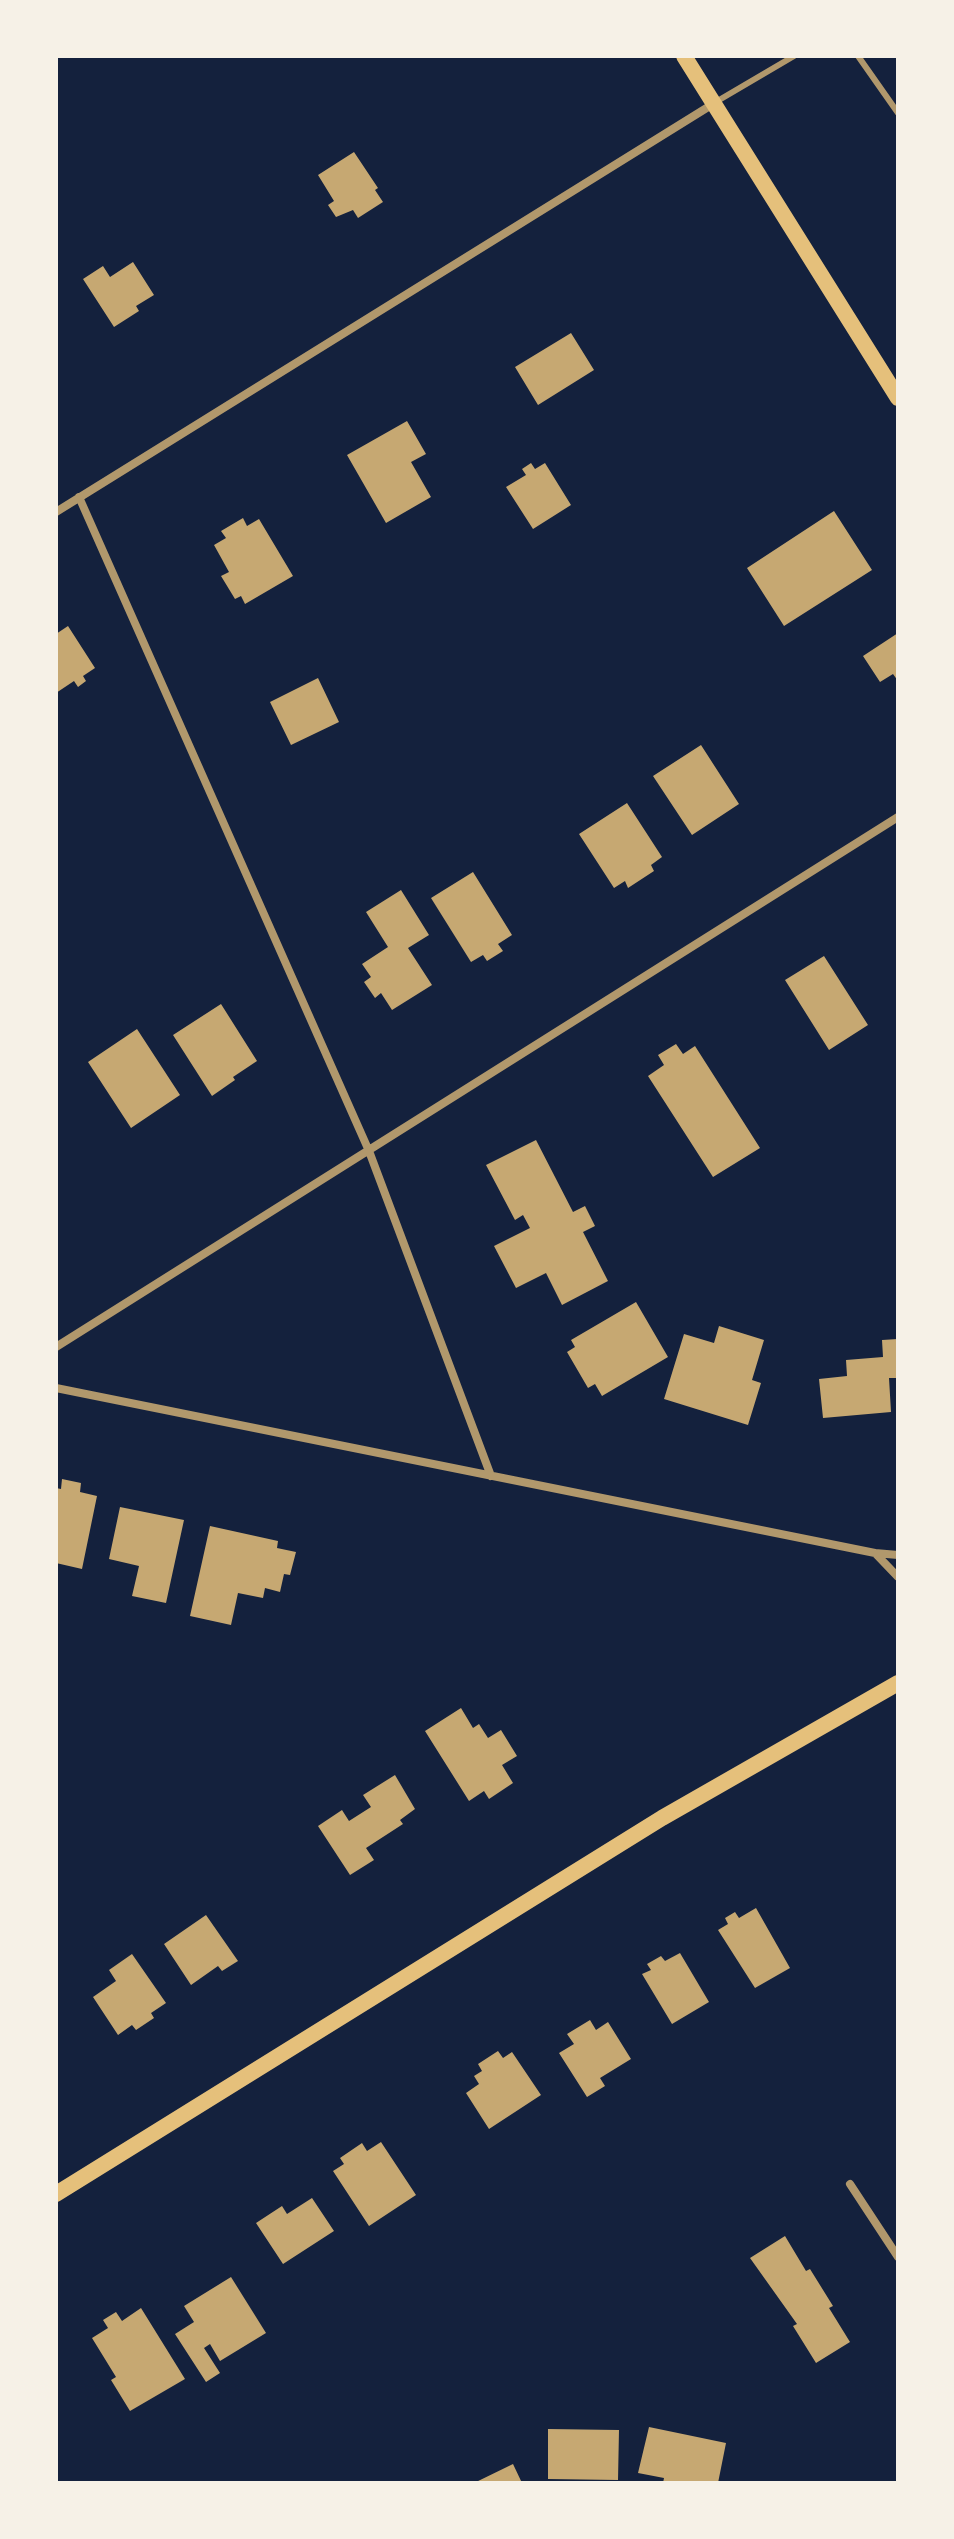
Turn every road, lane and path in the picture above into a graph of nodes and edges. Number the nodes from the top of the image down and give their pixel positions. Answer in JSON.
{"nodes":[{"id":1,"x":684,"y":56,"type":"edge"},
{"id":2,"x":794,"y":56,"type":"edge"},
{"id":3,"x":858,"y":56,"type":"edge"},
{"id":4,"x":713,"y":104,"type":"junction"},
{"id":5,"x":898,"y":113,"type":"edge"},
{"id":6,"x":898,"y":398,"type":"edge"},
{"id":7,"x":79,"y":497,"type":"junction"},
{"id":8,"x":56,"y":512,"type":"edge"},
{"id":9,"x":898,"y":817,"type":"edge"},
{"id":10,"x":369,"y":1151,"type":"junction"},
{"id":11,"x":56,"y":1347,"type":"edge"},
{"id":12,"x":56,"y":1388,"type":"edge"},
{"id":13,"x":491,"y":1476,"type":"junction"},
{"id":14,"x":875,"y":1553,"type":"junction"},
{"id":15,"x":898,"y":1555,"type":"edge"},
{"id":16,"x":898,"y":1577,"type":"edge"},
{"id":17,"x":898,"y":1683,"type":"edge"},
{"id":18,"x":850,"y":2184,"type":"dead end"},
{"id":19,"x":56,"y":2194,"type":"edge"},
{"id":20,"x":898,"y":2257,"type":"edge"}],
"edges":[{"from":1,"to":4,"type":"main road"},
{"from":2,"to":4,"type":"lane"},
{"from":3,"to":5,"type":"lane"},
{"from":4,"to":6,"type":"main road"},
{"from":4,"to":7,"type":"street"},
{"from":7,"to":8,"type":"street"},
{"from":7,"to":10,"type":"street"},
{"from":9,"to":10,"type":"street"},
{"from":10,"to":11,"type":"street"},
{"from":10,"to":13,"type":"street"},
{"from":12,"to":13,"type":"street"},
{"from":13,"to":14,"type":"street"},
{"from":14,"to":15,"type":"street"},
{"from":14,"to":16,"type":"street"},
{"from":17,"to":19,"type":"main road"},
{"from":18,"to":20,"type":"street"}]}
